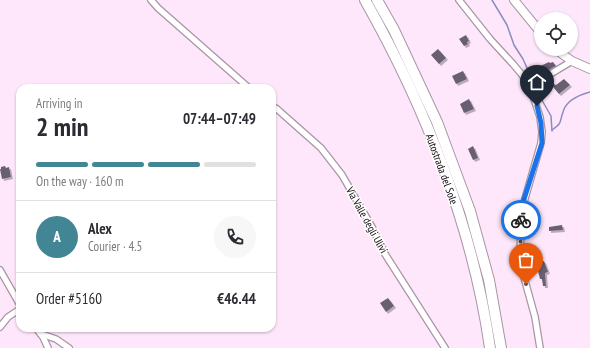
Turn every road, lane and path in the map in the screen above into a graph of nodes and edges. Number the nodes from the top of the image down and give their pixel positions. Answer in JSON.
{"nodes":[{"id":1,"x":152,"y":0,"type":"edge"},
{"id":2,"x":365,"y":0,"type":"edge"},
{"id":3,"x":377,"y":0,"type":"edge"},
{"id":4,"x":458,"y":0,"type":"edge"},
{"id":5,"x":514,"y":0,"type":"edge"},
{"id":6,"x":534,"y":24,"type":"edge"},
{"id":7,"x":565,"y":56,"type":"edge"},
{"id":8,"x":572,"y":61,"type":"junction"},
{"id":9,"x":590,"y":69,"type":"edge"},
{"id":10,"x":244,"y":84,"type":"edge"},
{"id":11,"x":530,"y":87,"type":"junction"},
{"id":12,"x":276,"y":108,"type":"edge"},
{"id":13,"x":0,"y":270,"type":"edge"},
{"id":14,"x":16,"y":298,"type":"edge"},
{"id":15,"x":16,"y":312,"type":"edge"},
{"id":16,"x":0,"y":327,"type":"edge"},
{"id":17,"x":41,"y":334,"type":"joint"},
{"id":18,"x":48,"y":348,"type":"edge"},
{"id":19,"x":70,"y":348,"type":"edge"},
{"id":20,"x":445,"y":348,"type":"edge"},
{"id":21,"x":490,"y":348,"type":"edge"},
{"id":22,"x":501,"y":348,"type":"edge"},
{"id":23,"x":540,"y":348,"type":"edge"}],
"edges":[{"from":1,"to":10,"type":"street"},
{"from":2,"to":21,"type":"highway","name":"Autostrada del Sole"},
{"from":3,"to":22,"type":"highway","name":"Autostrada del Sole"},
{"from":4,"to":11,"type":"street"},
{"from":5,"to":6,"type":"street"},
{"from":7,"to":8,"type":"street"},
{"from":8,"to":9,"type":"street"},
{"from":8,"to":11,"type":"street"},
{"from":11,"to":23,"type":"street"},
{"from":12,"to":20,"type":"street","name":"Via Valle degli Ulivi"},
{"from":13,"to":14,"type":"street"},
{"from":15,"to":16,"type":"street"},
{"from":17,"to":18,"type":"street"},
{"from":17,"to":19,"type":"street"}]}
